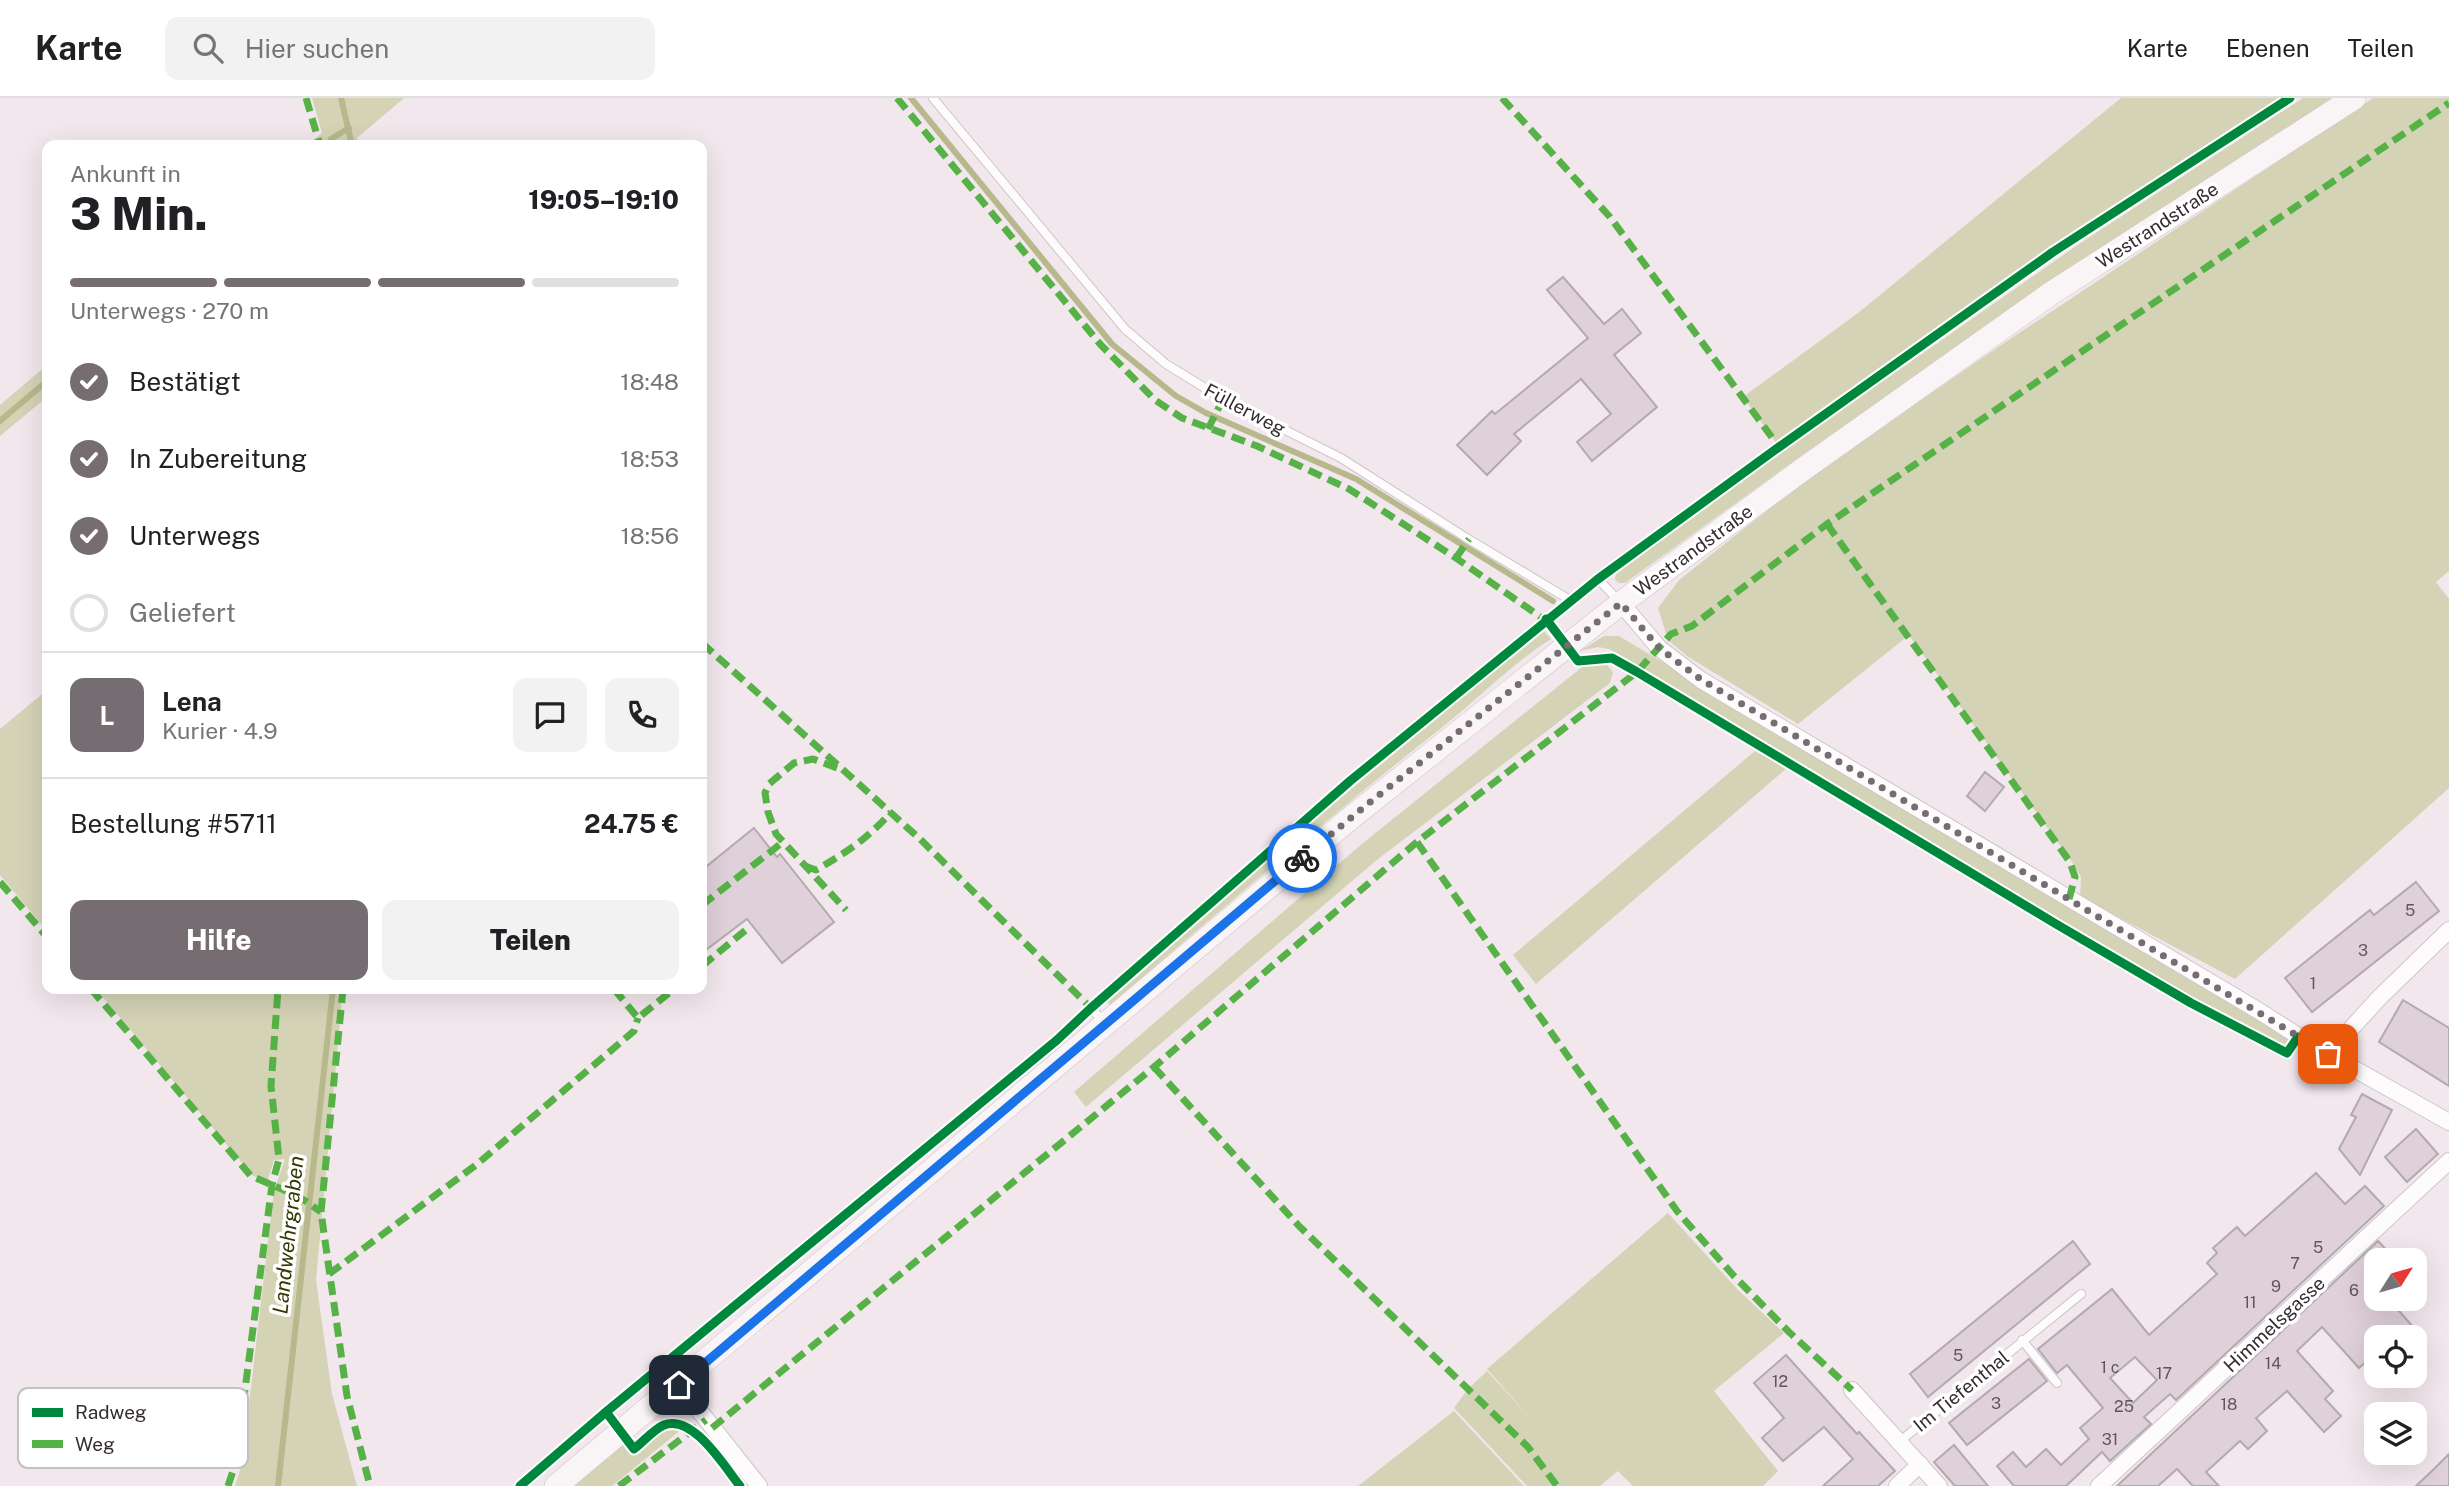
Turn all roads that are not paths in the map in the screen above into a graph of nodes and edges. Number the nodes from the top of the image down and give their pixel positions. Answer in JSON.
{"nodes":[{"id":1,"x":933,"y":98,"type":"edge"},
{"id":2,"x":2354,"y":98,"type":"edge"},
{"id":3,"x":1621,"y":603,"type":"junction"},
{"id":4,"x":2449,"y":930,"type":"edge"},
{"id":5,"x":2328,"y":1054,"type":"junction"},
{"id":6,"x":2449,"y":1122,"type":"edge"},
{"id":7,"x":2449,"y":1161,"type":"edge"},
{"id":8,"x":2081,"y":1294,"type":"dead end"},
{"id":9,"x":2022,"y":1340,"type":"junction"},
{"id":10,"x":2057,"y":1384,"type":"dead end"},
{"id":11,"x":679,"y":1385,"type":"junction"},
{"id":12,"x":1852,"y":1390,"type":"dead end"},
{"id":13,"x":1899,"y":1441,"type":"junction"},
{"id":14,"x":1920,"y":1464,"type":"junction"},
{"id":15,"x":556,"y":1486,"type":"edge"},
{"id":16,"x":759,"y":1486,"type":"edge"},
{"id":17,"x":1897,"y":1486,"type":"edge"},
{"id":18,"x":1939,"y":1486,"type":"edge"},
{"id":19,"x":2099,"y":1486,"type":"edge"}],
"edges":[{"from":1,"to":3,"type":"lane","name":"Füllerweg"},
{"from":2,"to":3,"type":"main road","name":"Westrandstraße"},
{"from":3,"to":5,"type":"street"},
{"from":3,"to":11,"type":"main road","name":"Westrandstraße"},
{"from":4,"to":5,"type":"street"},
{"from":5,"to":6,"type":"street"},
{"from":7,"to":19,"type":"street","name":"Himmelsgasse"},
{"from":8,"to":9,"type":"lane","name":"Im Tiefenthal"},
{"from":9,"to":10,"type":"lane","name":"Im Tiefenthal"},
{"from":9,"to":13,"type":"lane","name":"Im Tiefenthal"},
{"from":11,"to":15,"type":"main road","name":"Westrandstraße"},
{"from":11,"to":16,"type":"street"},
{"from":12,"to":13,"type":"street","name":"Im Tiefenthal"},
{"from":13,"to":14,"type":"street","name":"Im Tiefenthal"},
{"from":14,"to":17,"type":"street"},
{"from":14,"to":18,"type":"street","name":"Im Tiefenthal"}]}
